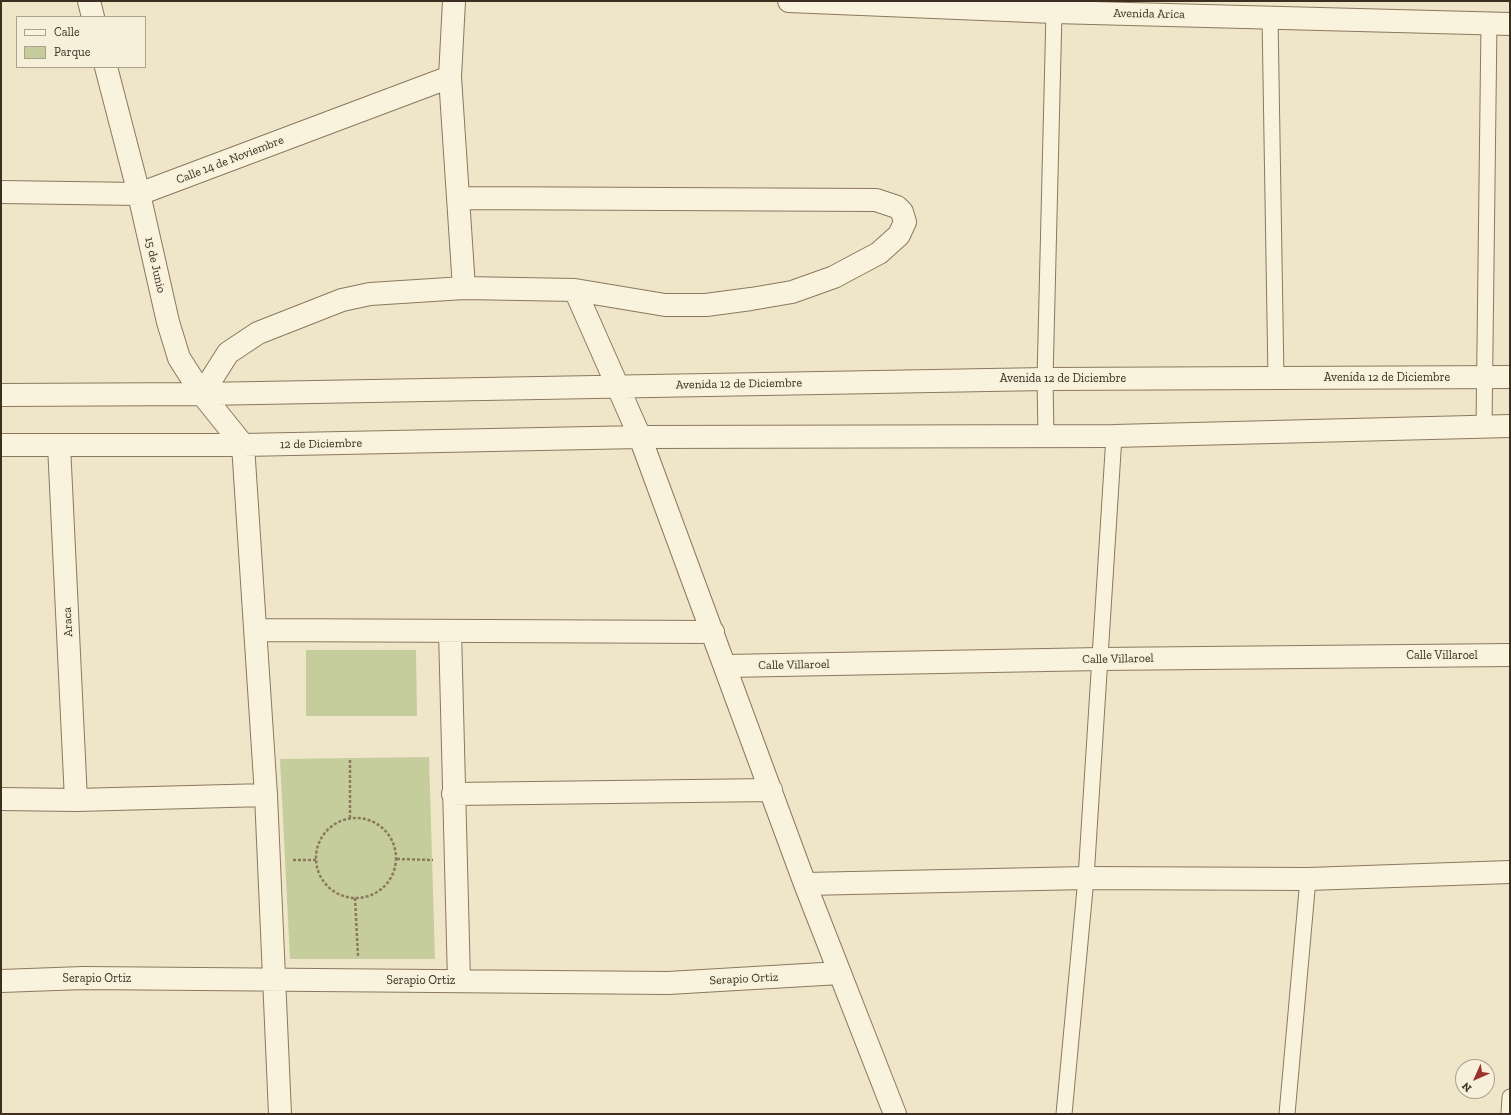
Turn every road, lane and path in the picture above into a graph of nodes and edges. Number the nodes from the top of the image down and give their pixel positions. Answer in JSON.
{"nodes":[{"id":1,"x":89,"y":1,"type":"edge"},
{"id":2,"x":454,"y":1,"type":"edge"},
{"id":3,"x":789,"y":1,"type":"edge"},
{"id":4,"x":1054,"y":12,"type":"junction"},
{"id":5,"x":93,"y":16,"type":"edge"},
{"id":6,"x":1270,"y":17,"type":"junction"},
{"id":7,"x":1488,"y":22,"type":"junction"},
{"id":8,"x":1510,"y":24,"type":"edge"},
{"id":9,"x":106,"y":68,"type":"edge"},
{"id":10,"x":450,"y":77,"type":"junction"},
{"id":11,"x":1,"y":192,"type":"edge"},
{"id":12,"x":140,"y":194,"type":"junction"},
{"id":13,"x":458,"y":198,"type":"junction"},
{"id":14,"x":464,"y":288,"type":"junction"},
{"id":15,"x":575,"y":290,"type":"junction"},
{"id":16,"x":1510,"y":376,"type":"edge"},
{"id":17,"x":1484,"y":378,"type":"junction"},
{"id":18,"x":1045,"y":379,"type":"junction"},
{"id":19,"x":1276,"y":379,"type":"junction"},
{"id":20,"x":617,"y":386,"type":"junction"},
{"id":21,"x":202,"y":394,"type":"junction"},
{"id":22,"x":1,"y":395,"type":"edge"},
{"id":23,"x":1510,"y":426,"type":"edge"},
{"id":24,"x":1484,"y":427,"type":"junction"},
{"id":25,"x":1046,"y":436,"type":"junction"},
{"id":26,"x":1114,"y":436,"type":"junction"},
{"id":27,"x":640,"y":437,"type":"junction"},
{"id":28,"x":1,"y":445,"type":"edge"},
{"id":29,"x":59,"y":445,"type":"junction"},
{"id":30,"x":243,"y":445,"type":"junction"},
{"id":31,"x":256,"y":630,"type":"junction"},
{"id":32,"x":450,"y":632,"type":"junction"},
{"id":33,"x":713,"y":632,"type":"junction"},
{"id":34,"x":1510,"y":655,"type":"edge"},
{"id":35,"x":1100,"y":658,"type":"junction"},
{"id":36,"x":726,"y":666,"type":"junction"},
{"id":37,"x":350,"y":758,"type":"dead end"},
{"id":38,"x":772,"y":790,"type":"junction"},
{"id":39,"x":453,"y":794,"type":"junction"},
{"id":40,"x":266,"y":795,"type":"junction"},
{"id":41,"x":1,"y":799,"type":"edge"},
{"id":42,"x":76,"y":800,"type":"junction"},
{"id":43,"x":350,"y":818,"type":"junction"},
{"id":44,"x":397,"y":859,"type":"junction"},
{"id":45,"x":455,"y":860,"type":"junction"},
{"id":46,"x":1510,"y":872,"type":"edge"},
{"id":47,"x":1086,"y":878,"type":"junction"},
{"id":48,"x":1308,"y":878,"type":"junction"},
{"id":49,"x":805,"y":884,"type":"junction"},
{"id":50,"x":355,"y":898,"type":"junction"},
{"id":51,"x":840,"y":973,"type":"junction"},
{"id":52,"x":1,"y":981,"type":"edge"},
{"id":53,"x":274,"y":981,"type":"junction"},
{"id":54,"x":359,"y":981,"type":"junction"},
{"id":55,"x":459,"y":981,"type":"junction"},
{"id":56,"x":1510,"y":1097,"type":"edge"},
{"id":57,"x":280,"y":1114,"type":"edge"},
{"id":58,"x":895,"y":1114,"type":"edge"},
{"id":59,"x":1064,"y":1114,"type":"edge"},
{"id":60,"x":1287,"y":1114,"type":"edge"},
{"id":61,"x":1509,"y":1114,"type":"edge"}],
"edges":[{"from":1,"to":5,"type":"street"},
{"from":2,"to":10,"type":"street"},
{"from":3,"to":4,"type":"street","name":"Avenida Arica"},
{"from":4,"to":6,"type":"street","name":"Avenida Arica"},
{"from":4,"to":18,"type":"lane"},
{"from":6,"to":7,"type":"street","name":"Avenida Arica"},
{"from":6,"to":19,"type":"lane"},
{"from":7,"to":8,"type":"street","name":"Avenida Arica"},
{"from":7,"to":17,"type":"lane"},
{"from":9,"to":12,"type":"street","name":"15 de Junio"},
{"from":10,"to":12,"type":"street","name":"Calle 14 de Noviembre"},
{"from":10,"to":13,"type":"street"},
{"from":11,"to":12,"type":"street","name":"Calle 14 de Noviembre"},
{"from":12,"to":21,"type":"street","name":"15 de Junio"},
{"from":13,"to":14,"type":"street"},
{"from":13,"to":15,"type":"street"},
{"from":14,"to":15,"type":"street"},
{"from":14,"to":21,"type":"street"},
{"from":15,"to":20,"type":"street"},
{"from":16,"to":17,"type":"street","name":"Avenida 12 de Diciembre"},
{"from":17,"to":19,"type":"street","name":"Avenida 12 de Diciembre"},
{"from":17,"to":24,"type":"lane"},
{"from":18,"to":19,"type":"street","name":"Avenida 12 de Diciembre"},
{"from":18,"to":20,"type":"street","name":"Avenida 12 de Diciembre"},
{"from":18,"to":25,"type":"lane"},
{"from":20,"to":21,"type":"street"},
{"from":20,"to":27,"type":"street"},
{"from":21,"to":22,"type":"street"},
{"from":21,"to":30,"type":"street","name":"15 de Junio"},
{"from":23,"to":24,"type":"street"},
{"from":24,"to":26,"type":"street"},
{"from":25,"to":26,"type":"street"},
{"from":25,"to":27,"type":"street"},
{"from":26,"to":35,"type":"lane"},
{"from":27,"to":30,"type":"street","name":"12 de Diciembre"},
{"from":27,"to":33,"type":"street"},
{"from":28,"to":29,"type":"street","name":"12 de Diciembre"},
{"from":29,"to":30,"type":"street","name":"12 de Diciembre"},
{"from":29,"to":42,"type":"street","name":"Araca"},
{"from":30,"to":31,"type":"street"},
{"from":31,"to":32,"type":"street"},
{"from":31,"to":40,"type":"street"},
{"from":32,"to":33,"type":"street"},
{"from":32,"to":39,"type":"street"},
{"from":33,"to":36,"type":"street"},
{"from":34,"to":35,"type":"street","name":"Calle Villaroel"},
{"from":35,"to":36,"type":"street","name":"Calle Villaroel"},
{"from":35,"to":47,"type":"lane"},
{"from":36,"to":38,"type":"street"},
{"from":37,"to":43,"type":"path"},
{"from":38,"to":39,"type":"street"},
{"from":38,"to":49,"type":"street"},
{"from":39,"to":45,"type":"street"},
{"from":40,"to":42,"type":"street"},
{"from":40,"to":53,"type":"street"},
{"from":41,"to":42,"type":"street"},
{"from":43,"to":44,"type":"path"},
{"from":43,"to":50,"type":"path"},
{"from":44,"to":45,"type":"path"},
{"from":44,"to":50,"type":"path"},
{"from":45,"to":55,"type":"street"},
{"from":46,"to":48,"type":"street"},
{"from":47,"to":48,"type":"street"},
{"from":47,"to":49,"type":"street"},
{"from":47,"to":59,"type":"lane"},
{"from":48,"to":60,"type":"lane"},
{"from":49,"to":51,"type":"street"},
{"from":50,"to":54,"type":"path"},
{"from":51,"to":55,"type":"street","name":"Serapio Ortiz"},
{"from":51,"to":58,"type":"street"},
{"from":52,"to":53,"type":"street","name":"Serapio Ortiz"},
{"from":53,"to":54,"type":"street","name":"Serapio Ortiz"},
{"from":53,"to":57,"type":"street"},
{"from":54,"to":55,"type":"street","name":"Serapio Ortiz"},
{"from":56,"to":61,"type":"lane"}]}
